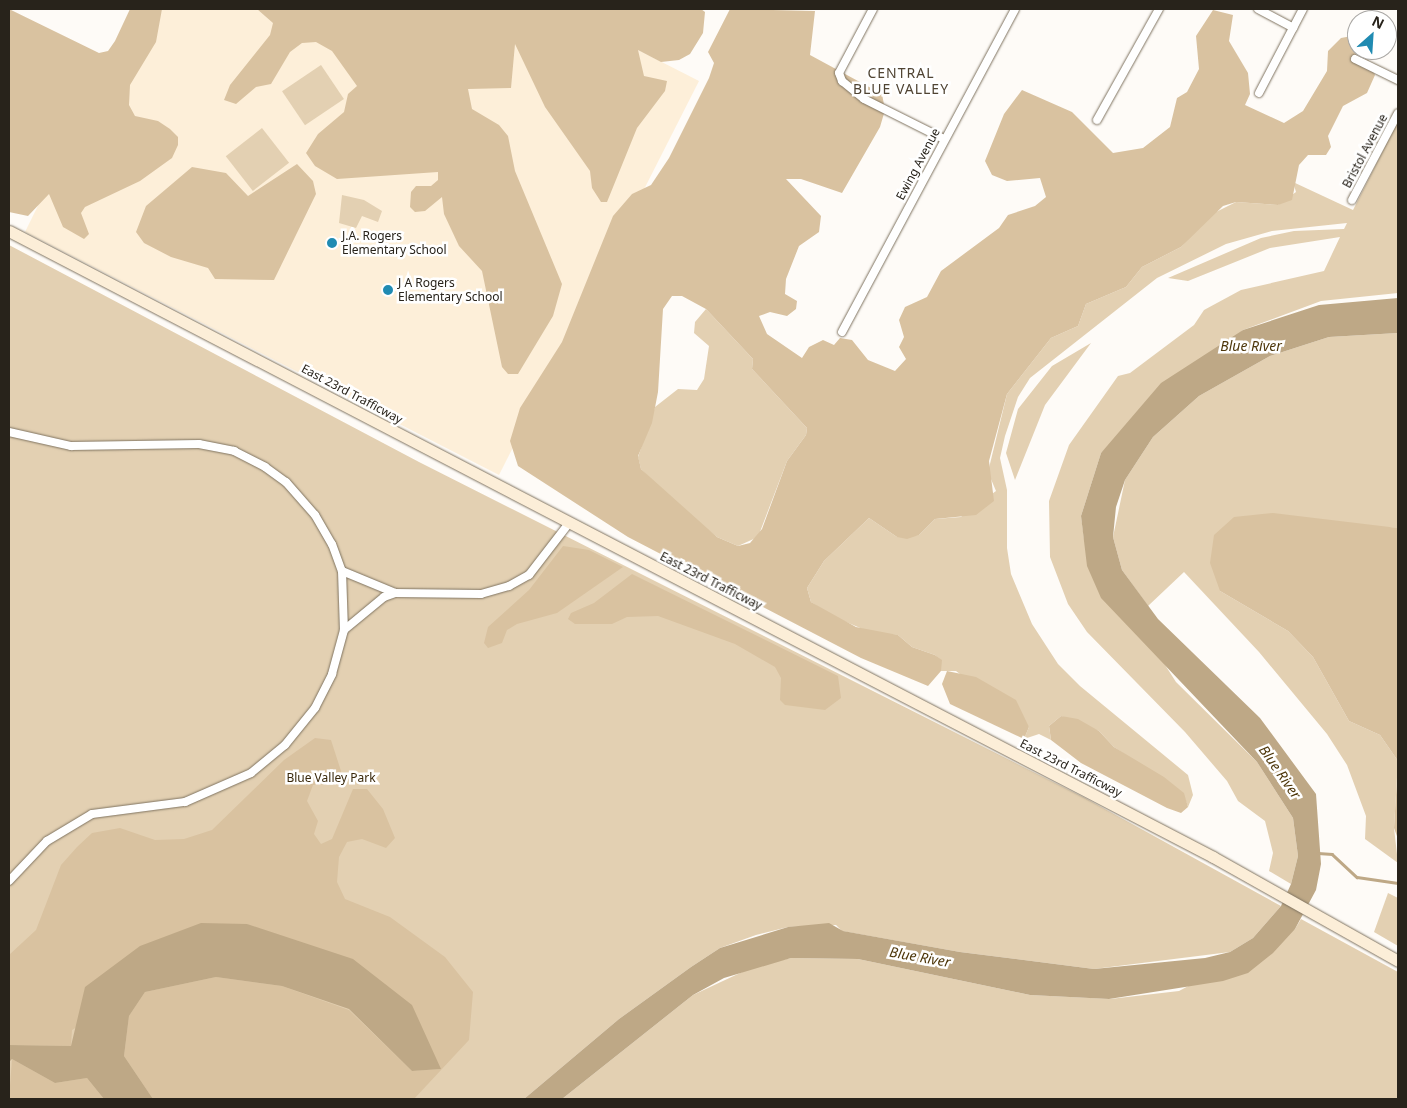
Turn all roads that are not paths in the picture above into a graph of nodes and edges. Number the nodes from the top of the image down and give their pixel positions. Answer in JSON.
{"nodes":[{"id":1,"x":873,"y":9,"type":"edge"},
{"id":2,"x":1015,"y":9,"type":"edge"},
{"id":3,"x":1159,"y":9,"type":"edge"},
{"id":4,"x":1258,"y":9,"type":"edge"},
{"id":5,"x":1303,"y":9,"type":"edge"},
{"id":6,"x":1293,"y":28,"type":"junction"},
{"id":7,"x":1357,"y":60,"type":"edge"},
{"id":8,"x":1398,"y":80,"type":"edge"},
{"id":9,"x":1259,"y":93,"type":"dead end"},
{"id":10,"x":1398,"y":113,"type":"edge"},
{"id":11,"x":1097,"y":120,"type":"dead end"},
{"id":12,"x":944,"y":138,"type":"junction"},
{"id":13,"x":1352,"y":200,"type":"dead end"},
{"id":14,"x":9,"y":231,"type":"edge"},
{"id":15,"x":842,"y":332,"type":"dead end"},
{"id":16,"x":9,"y":432,"type":"edge"},
{"id":17,"x":569,"y":523,"type":"junction"},
{"id":18,"x":342,"y":571,"type":"junction"},
{"id":19,"x":395,"y":594,"type":"junction"},
{"id":20,"x":344,"y":630,"type":"junction"},
{"id":21,"x":9,"y":881,"type":"edge"},
{"id":22,"x":1398,"y":961,"type":"edge"}],
"edges":[{"from":1,"to":12,"type":"street"},
{"from":2,"to":12,"type":"street","name":"Ewing Avenue"},
{"from":3,"to":11,"type":"street"},
{"from":4,"to":6,"type":"street"},
{"from":5,"to":6,"type":"street"},
{"from":6,"to":9,"type":"street"},
{"from":7,"to":8,"type":"street"},
{"from":10,"to":13,"type":"street","name":"Bristol Avenue"},
{"from":12,"to":15,"type":"street","name":"Ewing Avenue"},
{"from":14,"to":17,"type":"main road","name":"East 23rd Trafficway"},
{"from":16,"to":18,"type":"street"},
{"from":17,"to":19,"type":"street"},
{"from":17,"to":22,"type":"main road","name":"East 23rd Trafficway"},
{"from":18,"to":19,"type":"street"},
{"from":18,"to":20,"type":"street"},
{"from":19,"to":20,"type":"street"},
{"from":20,"to":21,"type":"street"}]}
